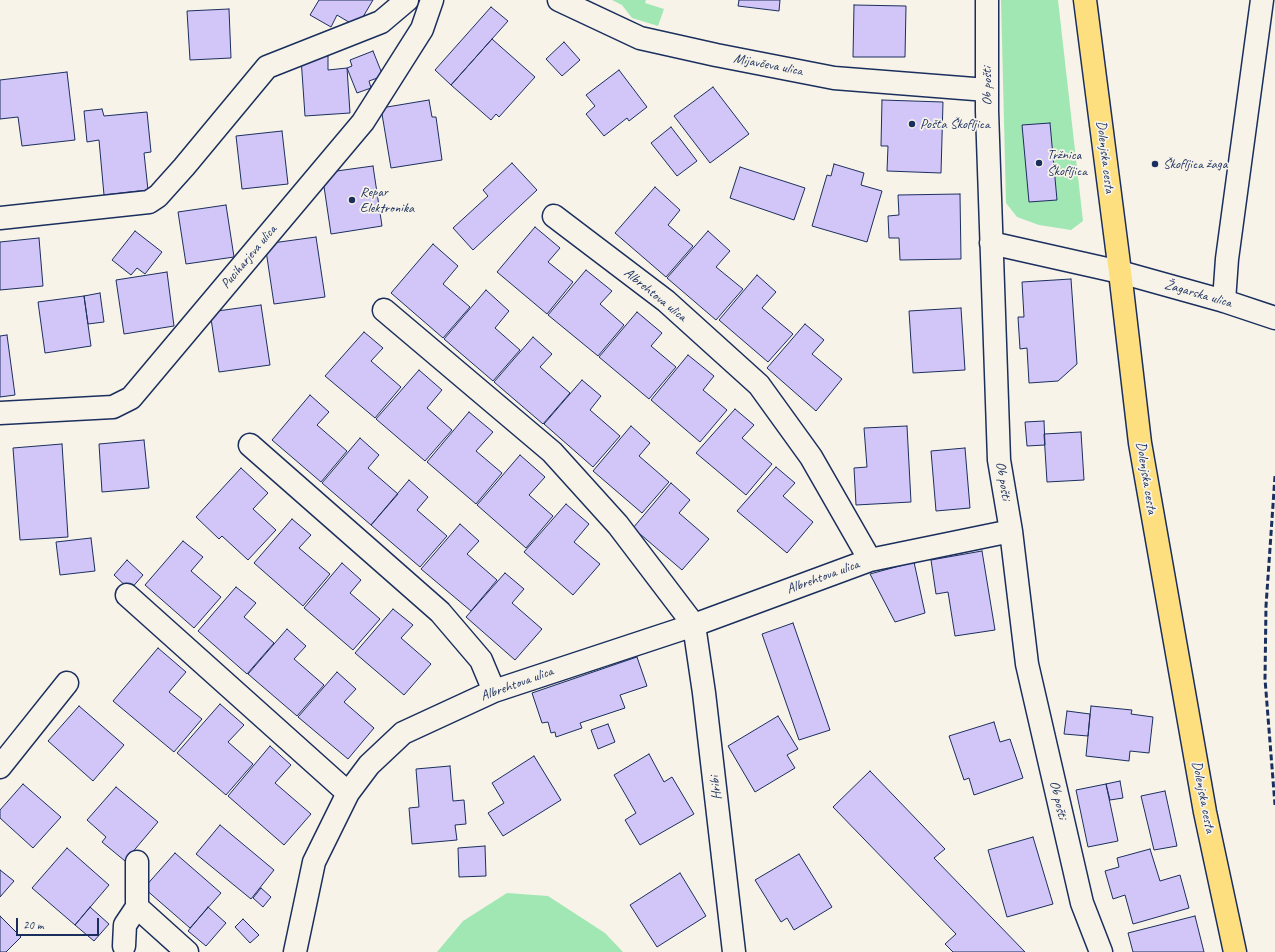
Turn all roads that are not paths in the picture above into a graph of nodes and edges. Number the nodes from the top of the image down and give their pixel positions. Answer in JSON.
{"nodes":[{"id":1,"x":407,"y":0,"type":"edge"},
{"id":2,"x":432,"y":0,"type":"edge"},
{"id":3,"x":559,"y":0,"type":"edge"},
{"id":4,"x":987,"y":0,"type":"edge"},
{"id":5,"x":1085,"y":0,"type":"edge"},
{"id":6,"x":1262,"y":0,"type":"edge"},
{"id":7,"x":987,"y":90,"type":"junction"},
{"id":8,"x":554,"y":216,"type":"dead end"},
{"id":9,"x":0,"y":218,"type":"edge"},
{"id":10,"x":991,"y":242,"type":"junction"},
{"id":11,"x":1120,"y":272,"type":"junction"},
{"id":12,"x":1224,"y":301,"type":"junction"},
{"id":13,"x":384,"y":310,"type":"dead end"},
{"id":14,"x":1275,"y":318,"type":"edge"},
{"id":15,"x":0,"y":413,"type":"edge"},
{"id":16,"x":250,"y":445,"type":"dead end"},
{"id":17,"x":1011,"y":531,"type":"junction"},
{"id":18,"x":870,"y":560,"type":"junction"},
{"id":19,"x":127,"y":595,"type":"dead end"},
{"id":20,"x":694,"y":625,"type":"junction"},
{"id":21,"x":67,"y":683,"type":"dead end"},
{"id":22,"x":494,"y":691,"type":"junction"},
{"id":23,"x":0,"y":767,"type":"edge"},
{"id":24,"x":348,"y":793,"type":"junction"},
{"id":25,"x":137,"y":862,"type":"dead end"},
{"id":26,"x":137,"y":907,"type":"junction"},
{"id":27,"x":124,"y":946,"type":"dead end"},
{"id":28,"x":187,"y":952,"type":"edge"},
{"id":29,"x":295,"y":952,"type":"edge"},
{"id":30,"x":734,"y":952,"type":"edge"},
{"id":31,"x":1101,"y":952,"type":"edge"},
{"id":32,"x":1235,"y":952,"type":"edge"}],
"edges":[{"from":1,"to":9,"type":"street"},
{"from":2,"to":15,"type":"street","name":"Puciharjeva ulica"},
{"from":3,"to":7,"type":"street","name":"Mijavčeva ulica"},
{"from":4,"to":7,"type":"street","name":"Ob pošti"},
{"from":5,"to":11,"type":"main road","name":"Dolenjska cesta"},
{"from":6,"to":12,"type":"street"},
{"from":7,"to":10,"type":"street","name":"Ob pošti"},
{"from":8,"to":18,"type":"street","name":"Albrehtova ulica"},
{"from":10,"to":11,"type":"street","name":"Žagarska ulica"},
{"from":10,"to":17,"type":"street","name":"Ob pošti"},
{"from":11,"to":12,"type":"street","name":"Žagarska ulica"},
{"from":11,"to":32,"type":"main road","name":"Dolenjska cesta"},
{"from":12,"to":14,"type":"street","name":"Žagarska ulica"},
{"from":13,"to":20,"type":"street"},
{"from":16,"to":22,"type":"street"},
{"from":17,"to":18,"type":"street","name":"Albrehtova ulica"},
{"from":17,"to":31,"type":"street","name":"Ob pošti"},
{"from":18,"to":20,"type":"street","name":"Albrehtova ulica"},
{"from":19,"to":24,"type":"street"},
{"from":20,"to":22,"type":"street","name":"Albrehtova ulica"},
{"from":20,"to":30,"type":"street","name":"Hribi"},
{"from":21,"to":23,"type":"street"},
{"from":22,"to":24,"type":"street","name":"Albrehtova ulica"},
{"from":24,"to":29,"type":"street","name":"Albrehtova ulica"},
{"from":25,"to":26,"type":"street"},
{"from":26,"to":27,"type":"street"},
{"from":26,"to":28,"type":"street"}]}
